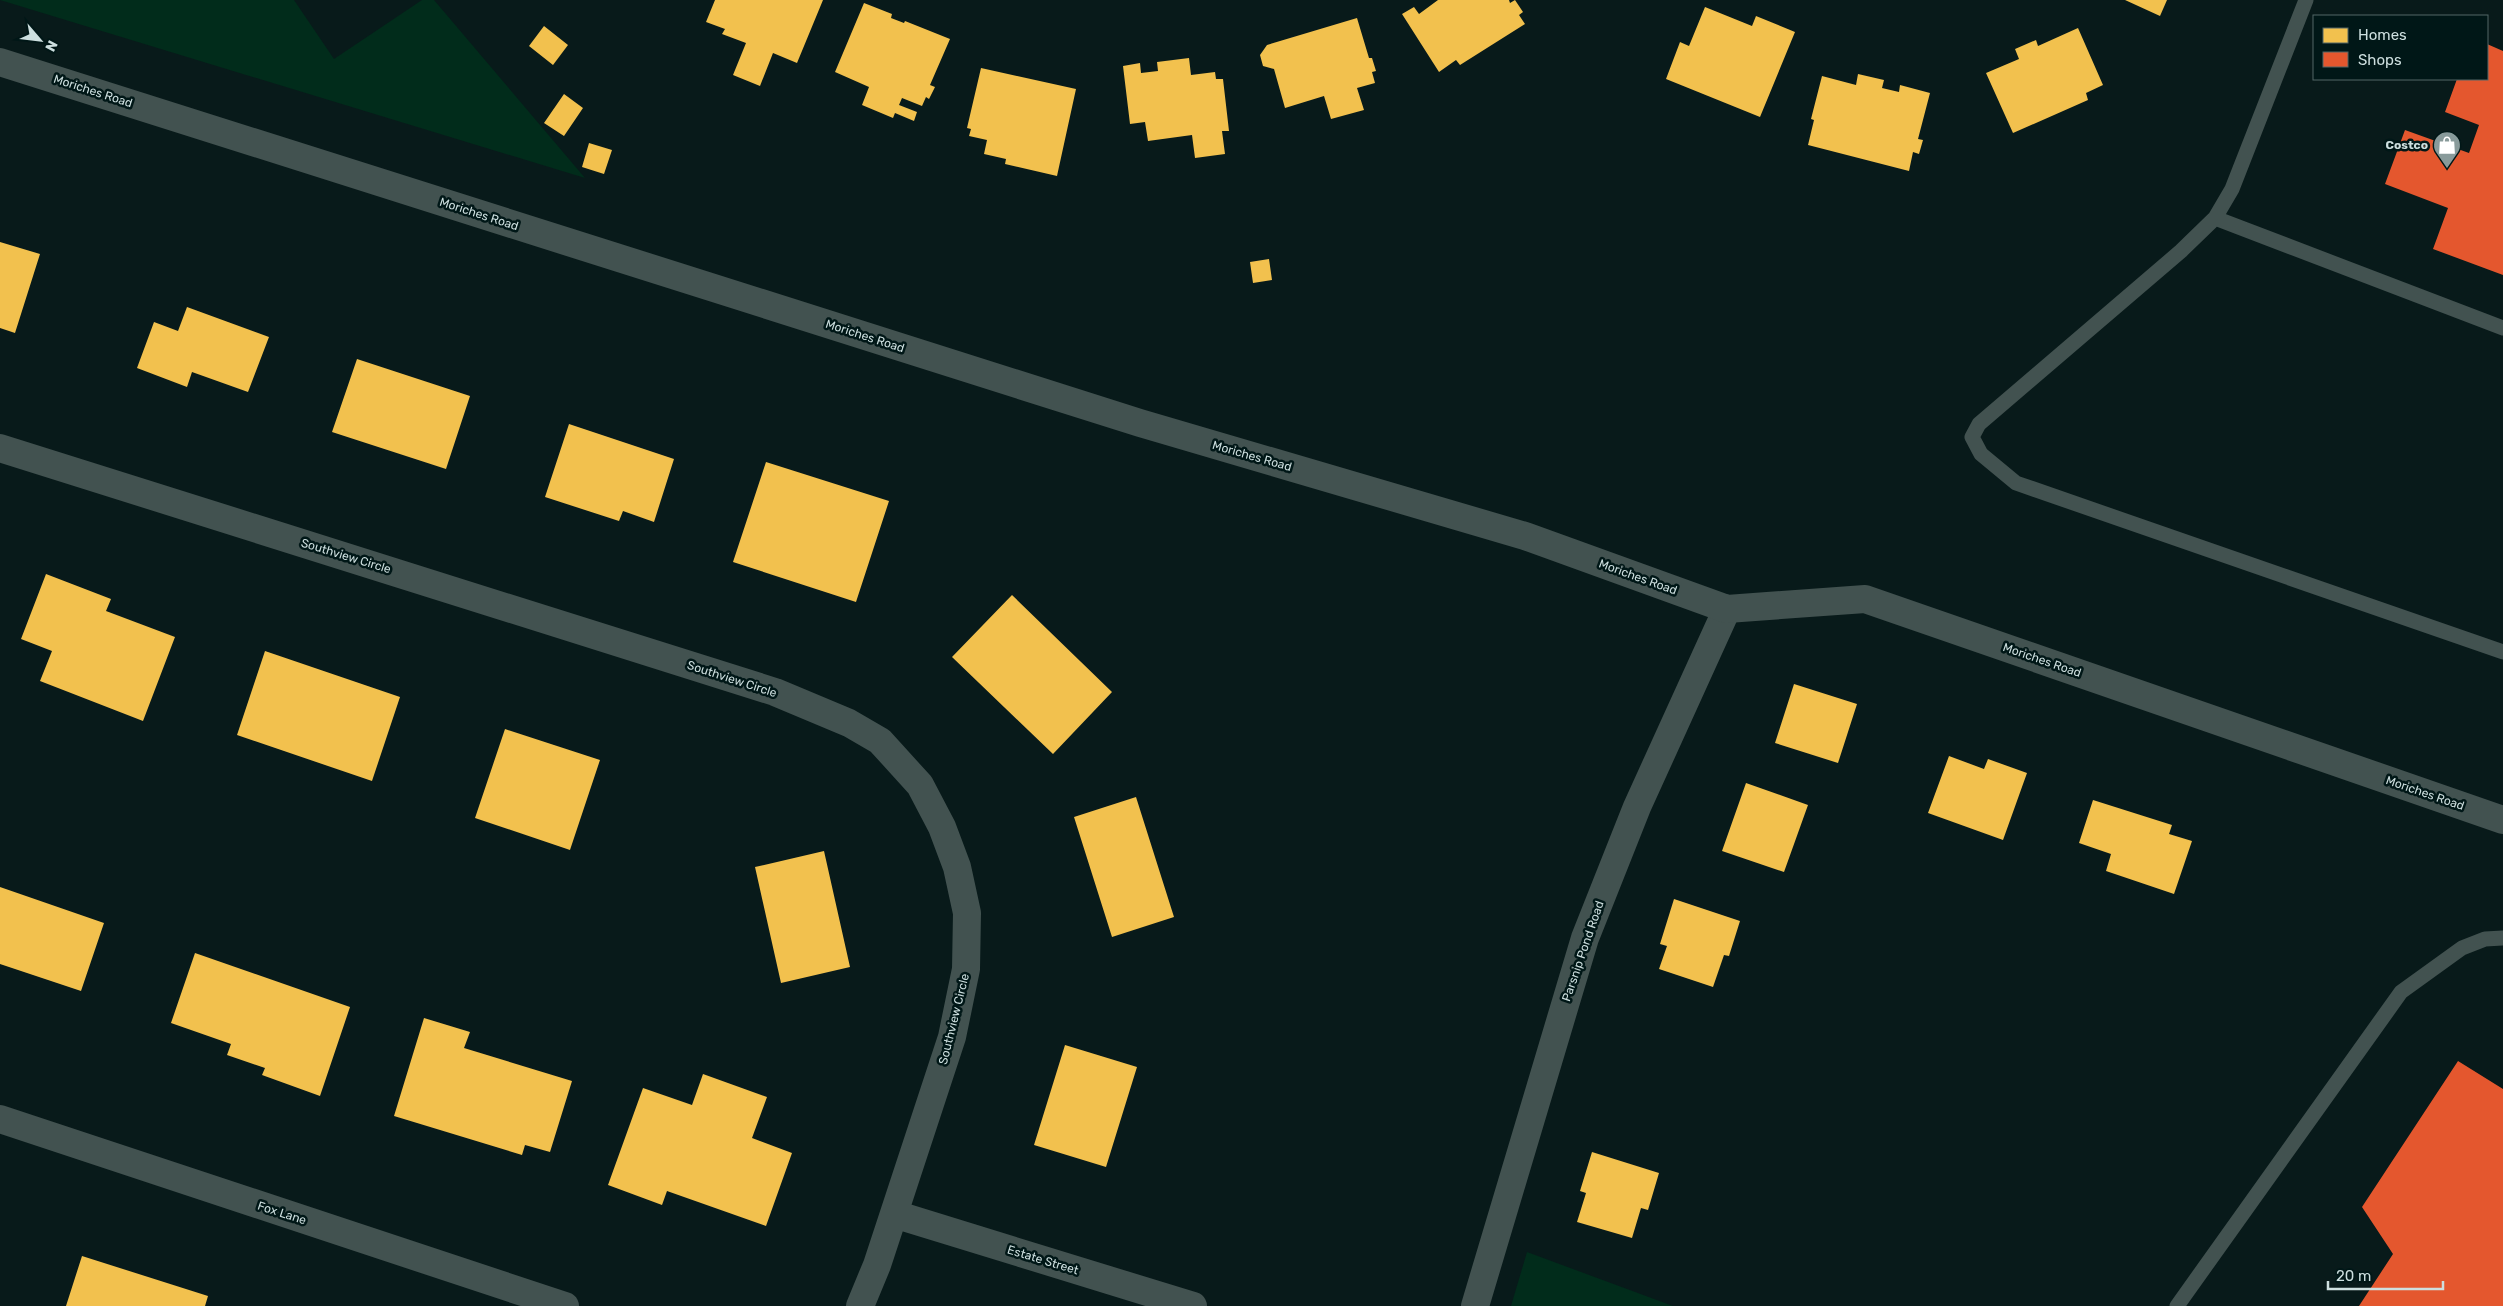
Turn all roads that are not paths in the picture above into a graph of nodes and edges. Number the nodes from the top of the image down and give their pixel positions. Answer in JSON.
{"nodes":[{"id":1,"x":2306,"y":0,"type":"edge"},
{"id":2,"x":0,"y":62,"type":"edge"},
{"id":3,"x":2215,"y":218,"type":"junction"},
{"id":4,"x":2503,"y":328,"type":"edge"},
{"id":5,"x":0,"y":448,"type":"edge"},
{"id":6,"x":1727,"y":609,"type":"junction"},
{"id":7,"x":2503,"y":652,"type":"edge"},
{"id":8,"x":2503,"y":820,"type":"edge"},
{"id":9,"x":2503,"y":938,"type":"edge"},
{"id":10,"x":0,"y":1119,"type":"edge"},
{"id":11,"x":894,"y":1214,"type":"junction"},
{"id":12,"x":565,"y":1306,"type":"edge"},
{"id":13,"x":860,"y":1306,"type":"edge"},
{"id":14,"x":1193,"y":1306,"type":"edge"},
{"id":15,"x":1475,"y":1306,"type":"edge"},
{"id":16,"x":2177,"y":1306,"type":"edge"}],
"edges":[{"from":1,"to":3,"type":"lane"},
{"from":2,"to":6,"type":"street","name":"Moriches Road"},
{"from":3,"to":4,"type":"lane"},
{"from":3,"to":7,"type":"lane"},
{"from":5,"to":11,"type":"street","name":"Southview Circle"},
{"from":6,"to":8,"type":"street","name":"Moriches Road"},
{"from":6,"to":15,"type":"street","name":"Parsnip Pond Road"},
{"from":9,"to":16,"type":"lane"},
{"from":10,"to":12,"type":"street","name":"Fox Lane"},
{"from":11,"to":13,"type":"street","name":"Southview Circle"},
{"from":11,"to":14,"type":"street","name":"Estate Street"}]}
